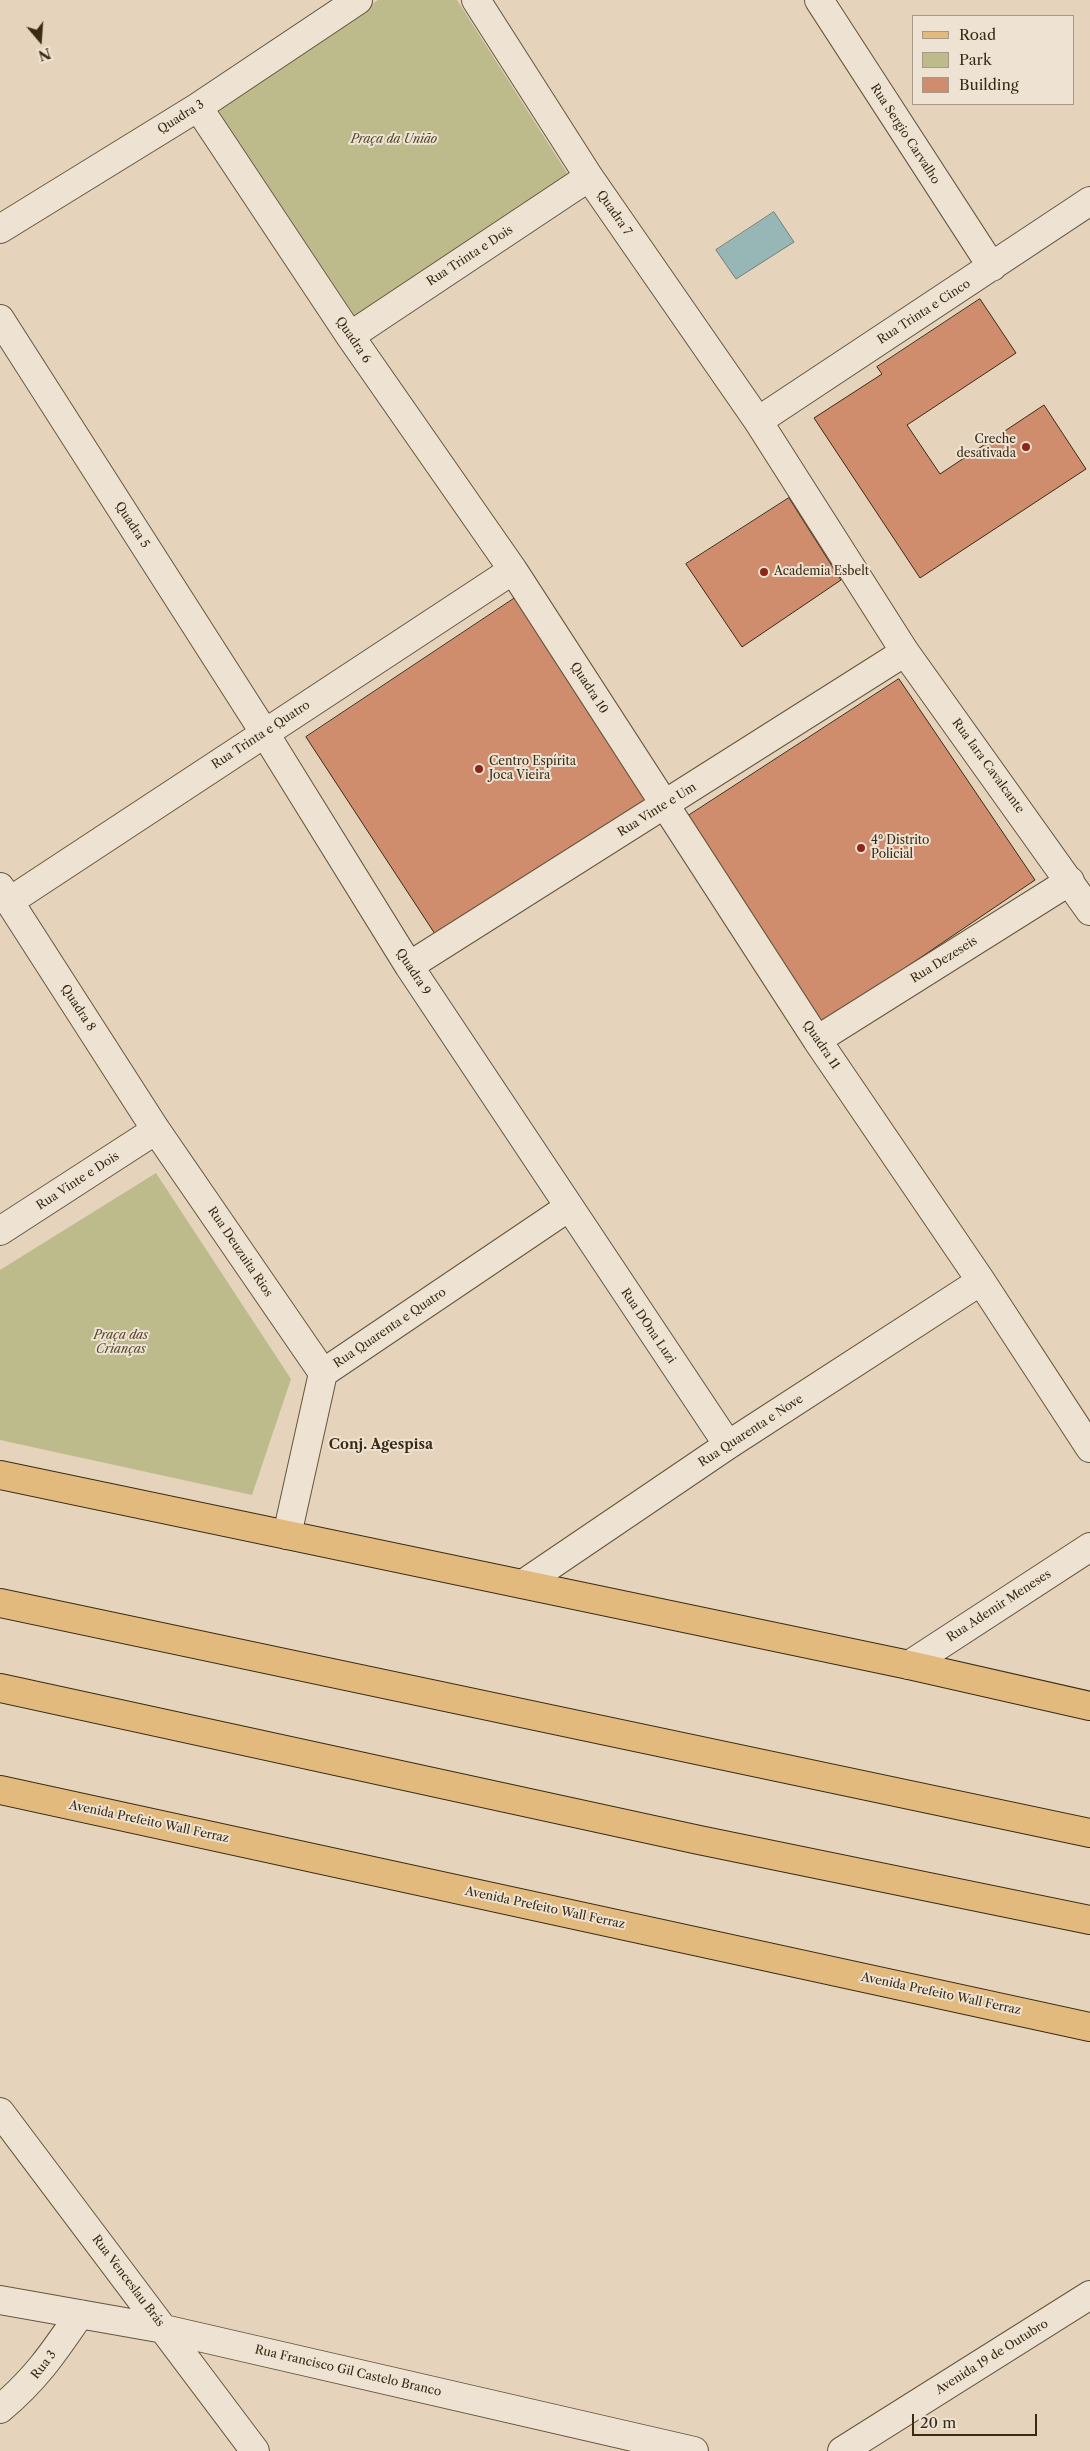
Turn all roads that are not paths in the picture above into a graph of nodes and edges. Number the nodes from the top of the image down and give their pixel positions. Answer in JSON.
{"nodes":[{"id":1,"x":358,"y":0,"type":"edge"},
{"id":2,"x":476,"y":0,"type":"edge"},
{"id":3,"x":819,"y":0,"type":"edge"},
{"id":4,"x":198,"y":107,"type":"junction"},
{"id":5,"x":589,"y":178,"type":"junction"},
{"id":6,"x":1090,"y":201,"type":"edge"},
{"id":7,"x":0,"y":229,"type":"edge"},
{"id":8,"x":992,"y":267,"type":"junction"},
{"id":9,"x":0,"y":318,"type":"edge"},
{"id":10,"x":350,"y":336,"type":"junction"},
{"id":11,"x":758,"y":421,"type":"junction"},
{"id":12,"x":513,"y":570,"type":"junction"},
{"id":13,"x":905,"y":652,"type":"junction"},
{"id":14,"x":264,"y":732,"type":"junction"},
{"id":15,"x":666,"y":805,"type":"junction"},
{"id":16,"x":1070,"y":881,"type":"junction"},
{"id":17,"x":5,"y":894,"type":"edge"},
{"id":18,"x":1090,"y":911,"type":"edge"},
{"id":19,"x":408,"y":966,"type":"junction"},
{"id":20,"x":817,"y":1040,"type":"junction"},
{"id":21,"x":156,"y":1130,"type":"junction"},
{"id":22,"x":569,"y":1207,"type":"junction"},
{"id":23,"x":0,"y":1231,"type":"edge"},
{"id":24,"x":981,"y":1281,"type":"junction"},
{"id":25,"x":323,"y":1373,"type":"junction"},
{"id":26,"x":728,"y":1445,"type":"junction"},
{"id":27,"x":1090,"y":1448,"type":"edge"},
{"id":28,"x":0,"y":1475,"type":"edge"},
{"id":29,"x":287,"y":1535,"type":"junction"},
{"id":30,"x":1090,"y":1547,"type":"edge"},
{"id":31,"x":523,"y":1584,"type":"junction"},
{"id":32,"x":0,"y":1604,"type":"edge"},
{"id":33,"x":909,"y":1666,"type":"junction"},
{"id":34,"x":0,"y":1688,"type":"edge"},
{"id":35,"x":1090,"y":1706,"type":"edge"},
{"id":36,"x":0,"y":1790,"type":"edge"},
{"id":37,"x":1090,"y":1833,"type":"edge"},
{"id":38,"x":1090,"y":1920,"type":"edge"},
{"id":39,"x":1090,"y":2027,"type":"edge"},
{"id":40,"x":0,"y":2112,"type":"edge"},
{"id":41,"x":1090,"y":2295,"type":"edge"},
{"id":42,"x":0,"y":2300,"type":"edge"},
{"id":43,"x":80,"y":2314,"type":"junction"},
{"id":44,"x":164,"y":2329,"type":"junction"},
{"id":45,"x":0,"y":2409,"type":"edge"},
{"id":46,"x":255,"y":2451,"type":"edge"},
{"id":47,"x":694,"y":2451,"type":"edge"},
{"id":48,"x":842,"y":2451,"type":"edge"}],
"edges":[{"from":1,"to":4,"type":"street","name":"Quadra 3"},
{"from":2,"to":5,"type":"street","name":"Quadra 7"},
{"from":3,"to":8,"type":"street","name":"Rua Sergio Carvalho"},
{"from":4,"to":7,"type":"street","name":"Quadra 3"},
{"from":4,"to":10,"type":"street","name":"Quadra 6"},
{"from":5,"to":10,"type":"street","name":"Rua Trinta e Dois"},
{"from":5,"to":11,"type":"street","name":"Quadra 7"},
{"from":6,"to":8,"type":"street","name":"Rua Trinta e Cinco"},
{"from":8,"to":11,"type":"street","name":"Rua Trinta e Cinco"},
{"from":9,"to":14,"type":"street","name":"Quadra 5"},
{"from":10,"to":12,"type":"street","name":"Quadra 6"},
{"from":11,"to":13,"type":"street"},
{"from":12,"to":14,"type":"street","name":"Rua Trinta e Quatro"},
{"from":12,"to":15,"type":"street","name":"Quadra 10"},
{"from":13,"to":15,"type":"street","name":"Rua Vinte e Um"},
{"from":13,"to":16,"type":"street","name":"Rua Iara Cavalcante"},
{"from":14,"to":17,"type":"street","name":"Rua Trinta e Quatro"},
{"from":14,"to":19,"type":"street","name":"Quadra 9"},
{"from":15,"to":19,"type":"street","name":"Rua Vinte e Um"},
{"from":15,"to":20,"type":"street","name":"Quadra 11"},
{"from":16,"to":18,"type":"street","name":"Rua Iara Cavalcante"},
{"from":16,"to":20,"type":"street","name":"Rua Dezeseis"},
{"from":17,"to":21,"type":"street","name":"Quadra 8"},
{"from":19,"to":22,"type":"street","name":"Quadra 9"},
{"from":20,"to":24,"type":"street","name":"Quadra 11"},
{"from":21,"to":23,"type":"street","name":"Rua Vinte e Dois"},
{"from":21,"to":25,"type":"street","name":"Rua Deuzuita Rios"},
{"from":22,"to":25,"type":"street","name":"Rua Quarenta e Quatro"},
{"from":22,"to":26,"type":"street","name":"Rua DOna Luzi"},
{"from":24,"to":26,"type":"street","name":"Rua Quarenta e Nove"},
{"from":24,"to":27,"type":"street","name":"Quadra 11"},
{"from":25,"to":29,"type":"street","name":"Rua Quarenta e Quatro"},
{"from":26,"to":31,"type":"street","name":"Rua Quarenta e Nove"},
{"from":28,"to":29,"type":"main road"},
{"from":29,"to":31,"type":"main road"},
{"from":30,"to":33,"type":"street","name":"Rua Ademir Meneses"},
{"from":31,"to":33,"type":"main road"},
{"from":32,"to":37,"type":"main road"},
{"from":33,"to":35,"type":"main road"},
{"from":34,"to":38,"type":"main road"},
{"from":36,"to":39,"type":"main road","name":"Avenida Prefeito Wall Ferraz"},
{"from":40,"to":44,"type":"street","name":"Rua Venceslau Brás"},
{"from":41,"to":48,"type":"street","name":"Avenida 19 de Outubro"},
{"from":42,"to":43,"type":"street","name":"Rua Francisco Gil Castelo Branco"},
{"from":43,"to":44,"type":"street","name":"Rua Francisco Gil Castelo Branco"},
{"from":43,"to":45,"type":"street","name":"Rua 3"},
{"from":44,"to":46,"type":"street","name":"Rua Venceslau Brás"},
{"from":44,"to":47,"type":"street","name":"Rua Francisco Gil Castelo Branco"}]}
